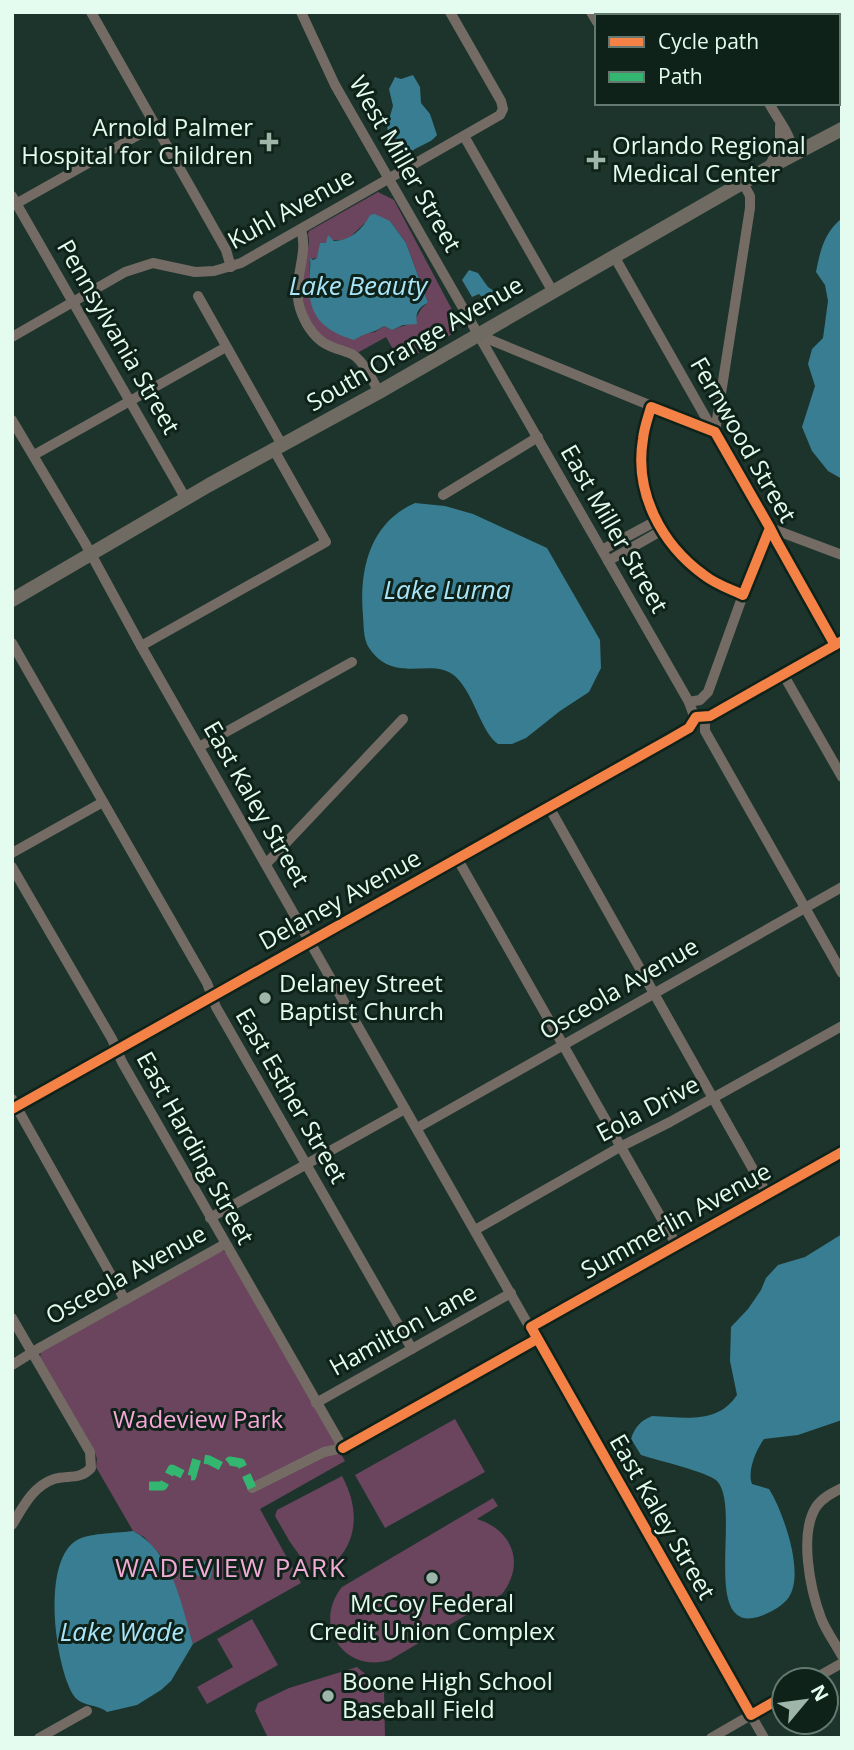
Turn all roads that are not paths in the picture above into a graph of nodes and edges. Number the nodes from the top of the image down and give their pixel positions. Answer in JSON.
{"nodes":[{"id":1,"x":91,"y":12,"type":"edge"},
{"id":2,"x":301,"y":12,"type":"edge"},
{"id":3,"x":450,"y":12,"type":"edge"},
{"id":4,"x":770,"y":105,"type":"edge"},
{"id":5,"x":779,"y":124,"type":"junction"},
{"id":6,"x":156,"y":125,"type":"junction"},
{"id":7,"x":842,"y":129,"type":"edge"},
{"id":8,"x":464,"y":136,"type":"junction"},
{"id":9,"x":791,"y":157,"type":"junction"},
{"id":10,"x":768,"y":168,"type":"junction"},
{"id":11,"x":390,"y":179,"type":"junction"},
{"id":12,"x":743,"y":183,"type":"junction"},
{"id":13,"x":14,"y":202,"type":"edge"},
{"id":14,"x":301,"y":230,"type":"junction"},
{"id":15,"x":614,"y":257,"type":"junction"},
{"id":16,"x":231,"y":267,"type":"junction"},
{"id":17,"x":553,"y":292,"type":"junction"},
{"id":18,"x":198,"y":296,"type":"dead end"},
{"id":19,"x":74,"y":302,"type":"junction"},
{"id":20,"x":479,"y":334,"type":"junction"},
{"id":21,"x":12,"y":337,"type":"edge"},
{"id":22,"x":226,"y":347,"type":"junction"},
{"id":23,"x":511,"y":348,"type":"junction"},
{"id":24,"x":499,"y":370,"type":"junction"},
{"id":25,"x":379,"y":392,"type":"junction"},
{"id":26,"x":130,"y":400,"type":"junction"},
{"id":27,"x":652,"y":407,"type":"junction"},
{"id":28,"x":12,"y":420,"type":"edge"},
{"id":29,"x":715,"y":432,"type":"junction"},
{"id":30,"x":538,"y":437,"type":"junction"},
{"id":31,"x":278,"y":448,"type":"junction"},
{"id":32,"x":34,"y":455,"type":"junction"},
{"id":33,"x":443,"y":495,"type":"dead end"},
{"id":34,"x":186,"y":499,"type":"junction"},
{"id":35,"x":659,"y":526,"type":"junction"},
{"id":36,"x":770,"y":528,"type":"junction"},
{"id":37,"x":92,"y":555,"type":"junction"},
{"id":38,"x":842,"y":555,"type":"edge"},
{"id":39,"x":605,"y":556,"type":"junction"},
{"id":40,"x":743,"y":595,"type":"junction"},
{"id":41,"x":12,"y":600,"type":"edge"},
{"id":42,"x":12,"y":643,"type":"edge"},
{"id":43,"x":839,"y":643,"type":"edge"},
{"id":44,"x":141,"y":646,"type":"junction"},
{"id":45,"x":352,"y":663,"type":"dead end"},
{"id":46,"x":783,"y":674,"type":"junction"},
{"id":47,"x":403,"y":719,"type":"dead end"},
{"id":48,"x":699,"y":720,"type":"junction"},
{"id":49,"x":200,"y":747,"type":"junction"},
{"id":50,"x":842,"y":777,"type":"edge"},
{"id":51,"x":103,"y":802,"type":"junction"},
{"id":52,"x":549,"y":807,"type":"junction"},
{"id":53,"x":12,"y":853,"type":"edge"},
{"id":54,"x":457,"y":858,"type":"junction"},
{"id":55,"x":266,"y":864,"type":"junction"},
{"id":56,"x":12,"y":867,"type":"edge"},
{"id":57,"x":842,"y":887,"type":"edge"},
{"id":58,"x":805,"y":908,"type":"junction"},
{"id":59,"x":310,"y":941,"type":"junction"},
{"id":60,"x":842,"y":973,"type":"edge"},
{"id":61,"x":654,"y":993,"type":"junction"},
{"id":62,"x":212,"y":997,"type":"junction"},
{"id":63,"x":842,"y":1026,"type":"edge"},
{"id":64,"x":562,"y":1046,"type":"junction"},
{"id":65,"x":117,"y":1051,"type":"junction"},
{"id":66,"x":713,"y":1099,"type":"junction"},
{"id":67,"x":14,"y":1105,"type":"edge"},
{"id":68,"x":405,"y":1109,"type":"junction"},
{"id":69,"x":417,"y":1128,"type":"junction"},
{"id":70,"x":620,"y":1147,"type":"junction"},
{"id":71,"x":842,"y":1152,"type":"edge"},
{"id":72,"x":306,"y":1165,"type":"junction"},
{"id":73,"x":767,"y":1194,"type":"junction"},
{"id":74,"x":210,"y":1218,"type":"junction"},
{"id":75,"x":475,"y":1230,"type":"junction"},
{"id":76,"x":225,"y":1244,"type":"junction"},
{"id":77,"x":676,"y":1244,"type":"junction"},
{"id":78,"x":511,"y":1293,"type":"junction"},
{"id":79,"x":125,"y":1300,"type":"junction"},
{"id":80,"x":12,"y":1318,"type":"edge"},
{"id":81,"x":531,"y":1327,"type":"junction"},
{"id":82,"x":537,"y":1339,"type":"junction"},
{"id":83,"x":412,"y":1349,"type":"junction"},
{"id":84,"x":32,"y":1353,"type":"junction"},
{"id":85,"x":12,"y":1365,"type":"edge"},
{"id":86,"x":316,"y":1403,"type":"junction"},
{"id":87,"x":343,"y":1448,"type":"junction"},
{"id":88,"x":252,"y":1488,"type":"dead end"},
{"id":89,"x":842,"y":1488,"type":"edge"},
{"id":90,"x":12,"y":1525,"type":"edge"},
{"id":91,"x":842,"y":1656,"type":"edge"},
{"id":92,"x":770,"y":1704,"type":"edge"},
{"id":93,"x":87,"y":1711,"type":"dead end"},
{"id":94,"x":751,"y":1715,"type":"junction"},
{"id":95,"x":38,"y":1738,"type":"edge"},
{"id":96,"x":711,"y":1738,"type":"edge"},
{"id":97,"x":764,"y":1738,"type":"edge"}],
"edges":[{"from":1,"to":6,"type":"street"},
{"from":2,"to":11,"type":"street","name":"West Miller Street"},
{"from":3,"to":8,"type":"street","name":"Kuhl Avenue"},
{"from":4,"to":5,"type":"street"},
{"from":5,"to":9,"type":"street"},
{"from":5,"to":10,"type":"street"},
{"from":6,"to":13,"type":"street"},
{"from":6,"to":16,"type":"street"},
{"from":7,"to":9,"type":"main road","name":"South Orange Avenue"},
{"from":8,"to":11,"type":"street","name":"Kuhl Avenue"},
{"from":8,"to":17,"type":"street"},
{"from":9,"to":10,"type":"main road","name":"South Orange Avenue"},
{"from":10,"to":12,"type":"main road","name":"South Orange Avenue"},
{"from":11,"to":14,"type":"street","name":"Kuhl Avenue"},
{"from":11,"to":20,"type":"street","name":"West Miller Street"},
{"from":12,"to":15,"type":"main road","name":"South Orange Avenue"},
{"from":12,"to":29,"type":"street"},
{"from":13,"to":19,"type":"street","name":"Pennsylvania Street"},
{"from":14,"to":16,"type":"street","name":"Kuhl Avenue"},
{"from":14,"to":25,"type":"street"},
{"from":15,"to":17,"type":"main road","name":"South Orange Avenue"},
{"from":15,"to":29,"type":"street","name":"Fernwood Street"},
{"from":16,"to":19,"type":"street","name":"Kuhl Avenue"},
{"from":17,"to":20,"type":"main road","name":"South Orange Avenue"},
{"from":18,"to":22,"type":"street"},
{"from":19,"to":21,"type":"street","name":"Kuhl Avenue"},
{"from":19,"to":26,"type":"street","name":"Pennsylvania Street"},
{"from":20,"to":23,"type":"street"},
{"from":20,"to":24,"type":"street","name":"East Miller Street"},
{"from":20,"to":25,"type":"main road","name":"South Orange Avenue"},
{"from":22,"to":26,"type":"street"},
{"from":22,"to":31,"type":"street"},
{"from":23,"to":24,"type":"street"},
{"from":23,"to":27,"type":"street"},
{"from":24,"to":30,"type":"street","name":"East Miller Street"},
{"from":25,"to":31,"type":"main road","name":"South Orange Avenue"},
{"from":26,"to":32,"type":"street"},
{"from":26,"to":34,"type":"street","name":"Pennsylvania Street"},
{"from":27,"to":29,"type":"street"},
{"from":27,"to":35,"type":"street"},
{"from":28,"to":32,"type":"street","name":"East Kaley Street"},
{"from":29,"to":36,"type":"street","name":"Fernwood Street"},
{"from":30,"to":33,"type":"street"},
{"from":30,"to":39,"type":"street","name":"East Miller Street"},
{"from":31,"to":34,"type":"main road","name":"South Orange Avenue"},
{"from":31,"to":44,"type":"street"},
{"from":32,"to":37,"type":"street","name":"East Kaley Street"},
{"from":34,"to":37,"type":"main road","name":"South Orange Avenue"},
{"from":35,"to":39,"type":"street"},
{"from":35,"to":40,"type":"street"},
{"from":36,"to":38,"type":"street"},
{"from":36,"to":40,"type":"street"},
{"from":36,"to":43,"type":"street","name":"Fernwood Street"},
{"from":37,"to":41,"type":"main road","name":"South Orange Avenue"},
{"from":37,"to":44,"type":"street","name":"East Kaley Street"},
{"from":39,"to":48,"type":"street","name":"East Miller Street"},
{"from":40,"to":48,"type":"street"},
{"from":42,"to":51,"type":"street","name":"East Esther Street"},
{"from":43,"to":46,"type":"street","name":"Delaney Avenue"},
{"from":44,"to":49,"type":"street","name":"East Kaley Street"},
{"from":45,"to":49,"type":"street"},
{"from":46,"to":48,"type":"street","name":"Delaney Avenue"},
{"from":46,"to":50,"type":"street"},
{"from":47,"to":55,"type":"street"},
{"from":48,"to":52,"type":"street","name":"Delaney Avenue"},
{"from":48,"to":58,"type":"street","name":"East Miller Street"},
{"from":49,"to":55,"type":"street","name":"East Kaley Street"},
{"from":51,"to":53,"type":"street"},
{"from":51,"to":62,"type":"street","name":"East Esther Street"},
{"from":52,"to":54,"type":"street","name":"Delaney Avenue"},
{"from":52,"to":61,"type":"street"},
{"from":54,"to":59,"type":"street","name":"Delaney Avenue"},
{"from":54,"to":64,"type":"street"},
{"from":55,"to":59,"type":"street","name":"East Kaley Street"},
{"from":56,"to":65,"type":"street","name":"East Harding Street"},
{"from":57,"to":58,"type":"street","name":"Osceola Avenue"},
{"from":58,"to":60,"type":"street","name":"East Miller Street"},
{"from":58,"to":61,"type":"street","name":"Osceola Avenue"},
{"from":59,"to":62,"type":"street","name":"Delaney Avenue"},
{"from":59,"to":68,"type":"street","name":"East Kaley Street"},
{"from":61,"to":64,"type":"street","name":"Osceola Avenue"},
{"from":61,"to":66,"type":"street"},
{"from":62,"to":65,"type":"street","name":"Delaney Avenue"},
{"from":62,"to":72,"type":"street","name":"East Esther Street"},
{"from":63,"to":66,"type":"street","name":"Eola Drive"},
{"from":64,"to":69,"type":"street","name":"Osceola Avenue"},
{"from":64,"to":70,"type":"street"},
{"from":65,"to":67,"type":"street","name":"Delaney Avenue"},
{"from":65,"to":74,"type":"street","name":"East Harding Street"},
{"from":66,"to":70,"type":"street","name":"Eola Drive"},
{"from":66,"to":73,"type":"street"},
{"from":67,"to":79,"type":"street"},
{"from":68,"to":69,"type":"street","name":"East Kaley Street"},
{"from":68,"to":72,"type":"street","name":"Osceola Avenue"},
{"from":69,"to":75,"type":"street","name":"East Kaley Street"},
{"from":70,"to":75,"type":"street","name":"Eola Drive"},
{"from":70,"to":77,"type":"street"},
{"from":71,"to":73,"type":"street","name":"Summerlin Avenue"},
{"from":72,"to":74,"type":"street","name":"Osceola Avenue"},
{"from":72,"to":83,"type":"street","name":"East Esther Street"},
{"from":73,"to":77,"type":"street","name":"Summerlin Avenue"},
{"from":74,"to":76,"type":"street","name":"East Harding Street"},
{"from":75,"to":78,"type":"street","name":"East Kaley Street"},
{"from":76,"to":79,"type":"street","name":"Osceola Avenue"},
{"from":76,"to":86,"type":"street","name":"East Harding Street"},
{"from":77,"to":81,"type":"street","name":"Summerlin Avenue"},
{"from":78,"to":81,"type":"street","name":"East Kaley Street"},
{"from":78,"to":83,"type":"street","name":"Hamilton Lane"},
{"from":79,"to":84,"type":"street","name":"Osceola Avenue"},
{"from":80,"to":84,"type":"street"},
{"from":81,"to":82,"type":"street","name":"East Kaley Street"},
{"from":82,"to":87,"type":"street"},
{"from":82,"to":94,"type":"street","name":"East Kaley Street"},
{"from":83,"to":86,"type":"street","name":"Hamilton Lane"},
{"from":84,"to":85,"type":"street","name":"Osceola Avenue"},
{"from":84,"to":90,"type":"street"},
{"from":86,"to":87,"type":"street","name":"East Harding Street"},
{"from":87,"to":88,"type":"street"},
{"from":89,"to":91,"type":"street"},
{"from":92,"to":94,"type":"street"},
{"from":93,"to":95,"type":"street"},
{"from":94,"to":96,"type":"street"},
{"from":94,"to":97,"type":"street","name":"East Kaley Street"}]}
